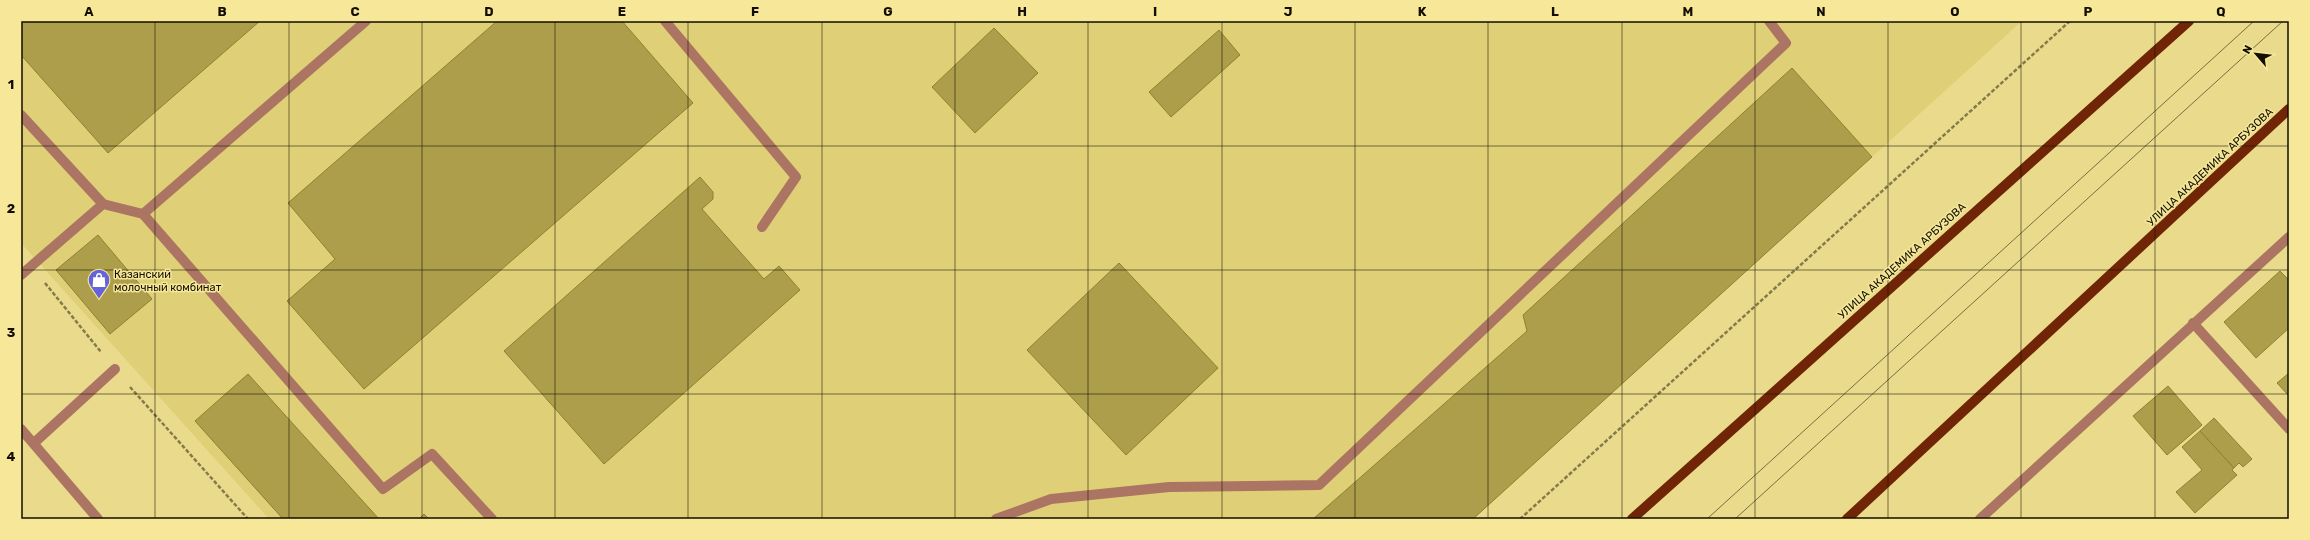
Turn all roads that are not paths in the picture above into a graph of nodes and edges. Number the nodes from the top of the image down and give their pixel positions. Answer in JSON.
{"nodes":[{"id":1,"x":366,"y":21,"type":"edge"},
{"id":2,"x":666,"y":21,"type":"edge"},
{"id":3,"x":1769,"y":21,"type":"edge"},
{"id":4,"x":2189,"y":21,"type":"edge"},
{"id":5,"x":2289,"y":109,"type":"edge"},
{"id":6,"x":21,"y":114,"type":"edge"},
{"id":7,"x":103,"y":204,"type":"junction"},
{"id":8,"x":143,"y":214,"type":"junction"},
{"id":9,"x":762,"y":227,"type":"dead end"},
{"id":10,"x":2289,"y":237,"type":"edge"},
{"id":11,"x":21,"y":275,"type":"edge"},
{"id":12,"x":2193,"y":322,"type":"junction"},
{"id":13,"x":114,"y":369,"type":"road end"},
{"id":14,"x":2289,"y":428,"type":"edge"},
{"id":15,"x":21,"y":429,"type":"edge"},
{"id":16,"x":34,"y":443,"type":"junction"},
{"id":17,"x":98,"y":519,"type":"edge"},
{"id":18,"x":492,"y":519,"type":"edge"},
{"id":19,"x":996,"y":519,"type":"edge"},
{"id":20,"x":1632,"y":519,"type":"edge"},
{"id":21,"x":1847,"y":519,"type":"edge"},
{"id":22,"x":1980,"y":519,"type":"edge"}],
"edges":[{"from":1,"to":8,"type":"street"},
{"from":2,"to":9,"type":"street"},
{"from":3,"to":19,"type":"street"},
{"from":4,"to":20,"type":"main road","name":"УЛИЦА АКАДЕМИКА АРБУЗОВА"},
{"from":5,"to":21,"type":"main road","name":"УЛИЦА АКАДЕМИКА АРБУЗОВА"},
{"from":6,"to":7,"type":"street"},
{"from":7,"to":8,"type":"street"},
{"from":7,"to":11,"type":"street"},
{"from":8,"to":18,"type":"street"},
{"from":10,"to":12,"type":"street"},
{"from":12,"to":14,"type":"street"},
{"from":12,"to":22,"type":"street"},
{"from":13,"to":16,"type":"street"},
{"from":15,"to":16,"type":"street"},
{"from":16,"to":17,"type":"street"}]}
